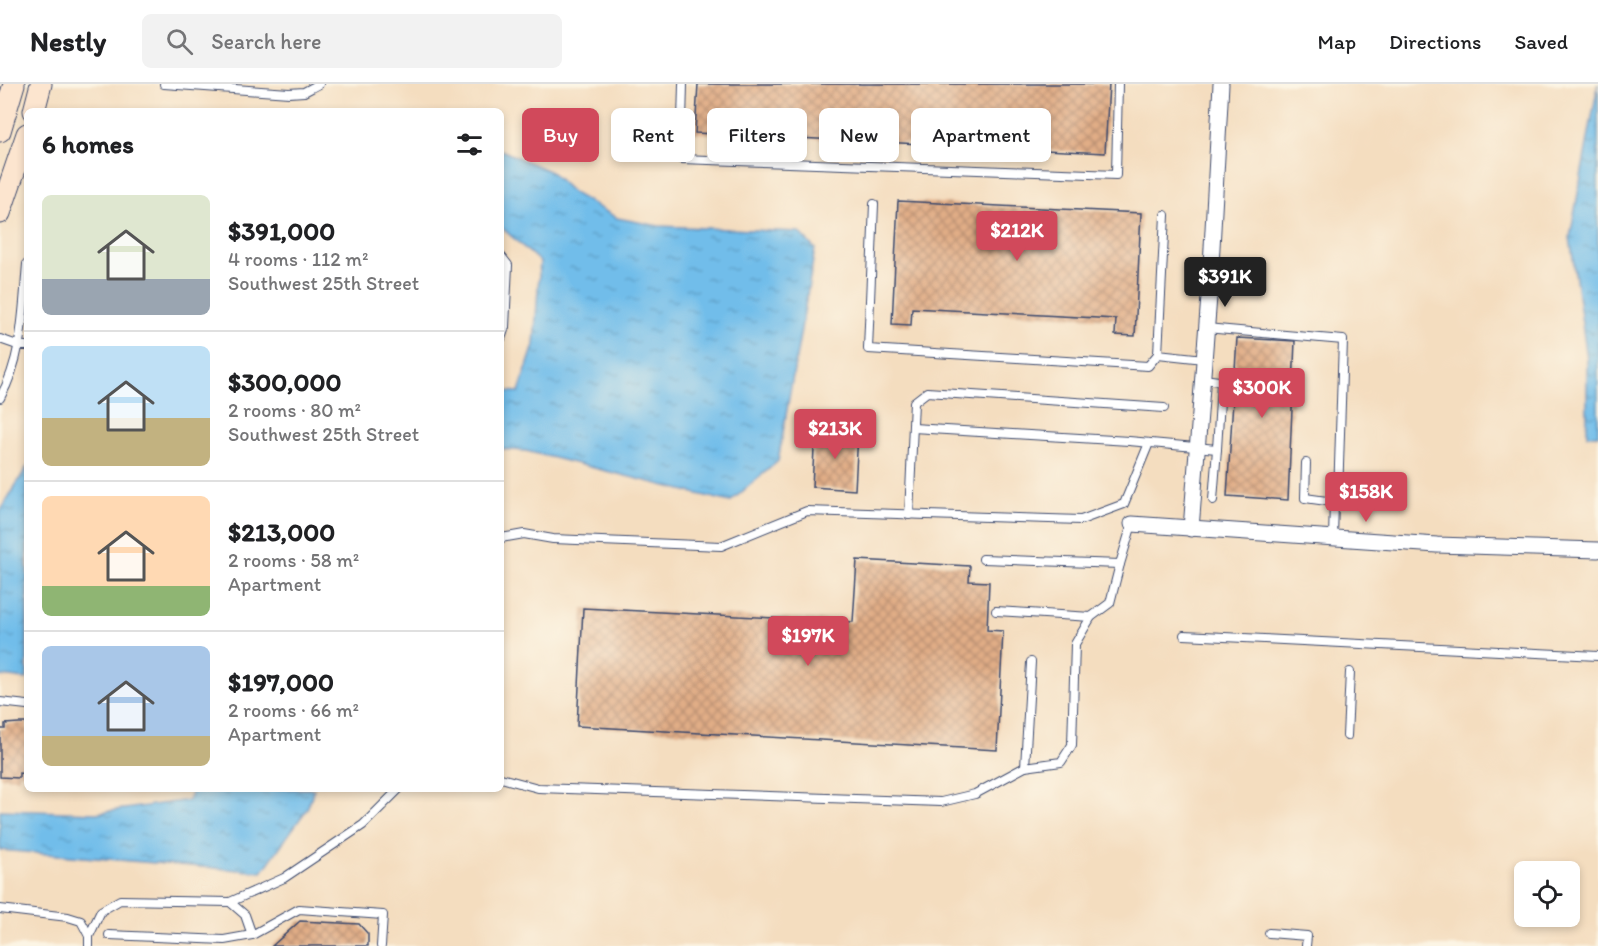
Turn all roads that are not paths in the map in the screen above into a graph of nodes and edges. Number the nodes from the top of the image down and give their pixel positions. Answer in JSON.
{"nodes":[{"id":1,"x":14,"y":84,"type":"edge"},
{"id":2,"x":41,"y":84,"type":"edge"},
{"id":3,"x":164,"y":84,"type":"edge"},
{"id":4,"x":319,"y":84,"type":"edge"},
{"id":5,"x":683,"y":84,"type":"edge"},
{"id":6,"x":1118,"y":84,"type":"edge"},
{"id":7,"x":1221,"y":84,"type":"edge"},
{"id":8,"x":219,"y":86,"type":"edge"},
{"id":9,"x":35,"y":108,"type":"edge"},
{"id":10,"x":0,"y":130,"type":"edge"},
{"id":11,"x":24,"y":143,"type":"edge"},
{"id":12,"x":874,"y":204,"type":"dead end"},
{"id":13,"x":0,"y":213,"type":"edge"},
{"id":14,"x":1165,"y":215,"type":"dead end"},
{"id":15,"x":504,"y":260,"type":"edge"},
{"id":16,"x":24,"y":326,"type":"edge"},
{"id":17,"x":1206,"y":328,"type":"junction"},
{"id":18,"x":504,"y":330,"type":"edge"},
{"id":19,"x":0,"y":339,"type":"edge"},
{"id":20,"x":23,"y":346,"type":"edge"},
{"id":21,"x":1158,"y":354,"type":"junction"},
{"id":22,"x":1204,"y":358,"type":"junction"},
{"id":23,"x":1203,"y":379,"type":"junction"},
{"id":24,"x":0,"y":398,"type":"edge"},
{"id":25,"x":1164,"y":408,"type":"dead end"},
{"id":26,"x":913,"y":428,"type":"junction"},
{"id":27,"x":1149,"y":443,"type":"junction"},
{"id":28,"x":1197,"y":448,"type":"junction"},
{"id":29,"x":1217,"y":449,"type":"junction"},
{"id":30,"x":1306,"y":463,"type":"dead end"},
{"id":31,"x":1213,"y":500,"type":"dead end"},
{"id":32,"x":1334,"y":502,"type":"junction"},
{"id":33,"x":909,"y":515,"type":"junction"},
{"id":34,"x":1132,"y":524,"type":"joint"},
{"id":35,"x":1191,"y":529,"type":"junction"},
{"id":36,"x":504,"y":537,"type":"edge"},
{"id":37,"x":1333,"y":538,"type":"junction"},
{"id":38,"x":1598,"y":550,"type":"edge"},
{"id":39,"x":983,"y":559,"type":"dead end"},
{"id":40,"x":1120,"y":564,"type":"junction"},
{"id":41,"x":996,"y":611,"type":"dead end"},
{"id":42,"x":1092,"y":617,"type":"junction"},
{"id":43,"x":1184,"y":634,"type":"dead end"},
{"id":44,"x":1598,"y":656,"type":"edge"},
{"id":45,"x":1031,"y":662,"type":"dead end"},
{"id":46,"x":1350,"y":672,"type":"dead end"},
{"id":47,"x":0,"y":702,"type":"edge"},
{"id":48,"x":24,"y":705,"type":"edge"},
{"id":49,"x":1347,"y":736,"type":"dead end"},
{"id":50,"x":1025,"y":767,"type":"junction"},
{"id":51,"x":504,"y":779,"type":"edge"},
{"id":52,"x":396,"y":792,"type":"edge"},
{"id":53,"x":230,"y":902,"type":"junction"},
{"id":54,"x":0,"y":909,"type":"edge"},
{"id":55,"x":1269,"y":933,"type":"dead end"},
{"id":56,"x":108,"y":935,"type":"dead end"},
{"id":57,"x":252,"y":935,"type":"junction"},
{"id":58,"x":89,"y":936,"type":"junction"},
{"id":59,"x":89,"y":946,"type":"edge"},
{"id":60,"x":381,"y":946,"type":"edge"},
{"id":61,"x":1306,"y":946,"type":"edge"}],
"edges":[{"from":1,"to":10,"type":"main road"},
{"from":2,"to":9,"type":"main road"},
{"from":3,"to":8,"type":"lane"},
{"from":4,"to":8,"type":"lane"},
{"from":5,"to":6,"type":"lane"},
{"from":7,"to":17,"type":"street"},
{"from":11,"to":13,"type":"main road"},
{"from":12,"to":21,"type":"lane"},
{"from":14,"to":21,"type":"lane"},
{"from":15,"to":18,"type":"lane"},
{"from":16,"to":20,"type":"lane"},
{"from":17,"to":22,"type":"street"},
{"from":17,"to":32,"type":"lane"},
{"from":19,"to":20,"type":"lane"},
{"from":20,"to":24,"type":"lane"},
{"from":21,"to":22,"type":"lane"},
{"from":22,"to":23,"type":"street"},
{"from":23,"to":28,"type":"street"},
{"from":23,"to":29,"type":"lane"},
{"from":25,"to":26,"type":"lane"},
{"from":26,"to":27,"type":"lane"},
{"from":26,"to":33,"type":"lane"},
{"from":27,"to":28,"type":"lane"},
{"from":27,"to":33,"type":"lane"},
{"from":28,"to":29,"type":"lane"},
{"from":28,"to":35,"type":"street"},
{"from":29,"to":31,"type":"lane"},
{"from":30,"to":32,"type":"lane"},
{"from":32,"to":37,"type":"lane"},
{"from":33,"to":36,"type":"lane"},
{"from":34,"to":35,"type":"street"},
{"from":34,"to":40,"type":"lane"},
{"from":35,"to":37,"type":"street"},
{"from":37,"to":38,"type":"street"},
{"from":39,"to":40,"type":"lane"},
{"from":40,"to":42,"type":"lane"},
{"from":41,"to":42,"type":"lane"},
{"from":42,"to":50,"type":"lane"},
{"from":43,"to":44,"type":"lane"},
{"from":45,"to":50,"type":"lane"},
{"from":46,"to":49,"type":"lane"},
{"from":47,"to":48,"type":"lane"},
{"from":50,"to":51,"type":"lane"},
{"from":52,"to":53,"type":"lane"},
{"from":53,"to":57,"type":"lane"},
{"from":53,"to":58,"type":"lane"},
{"from":54,"to":58,"type":"lane"},
{"from":55,"to":61,"type":"lane"},
{"from":56,"to":57,"type":"lane"},
{"from":57,"to":60,"type":"lane"},
{"from":58,"to":59,"type":"lane"}]}
